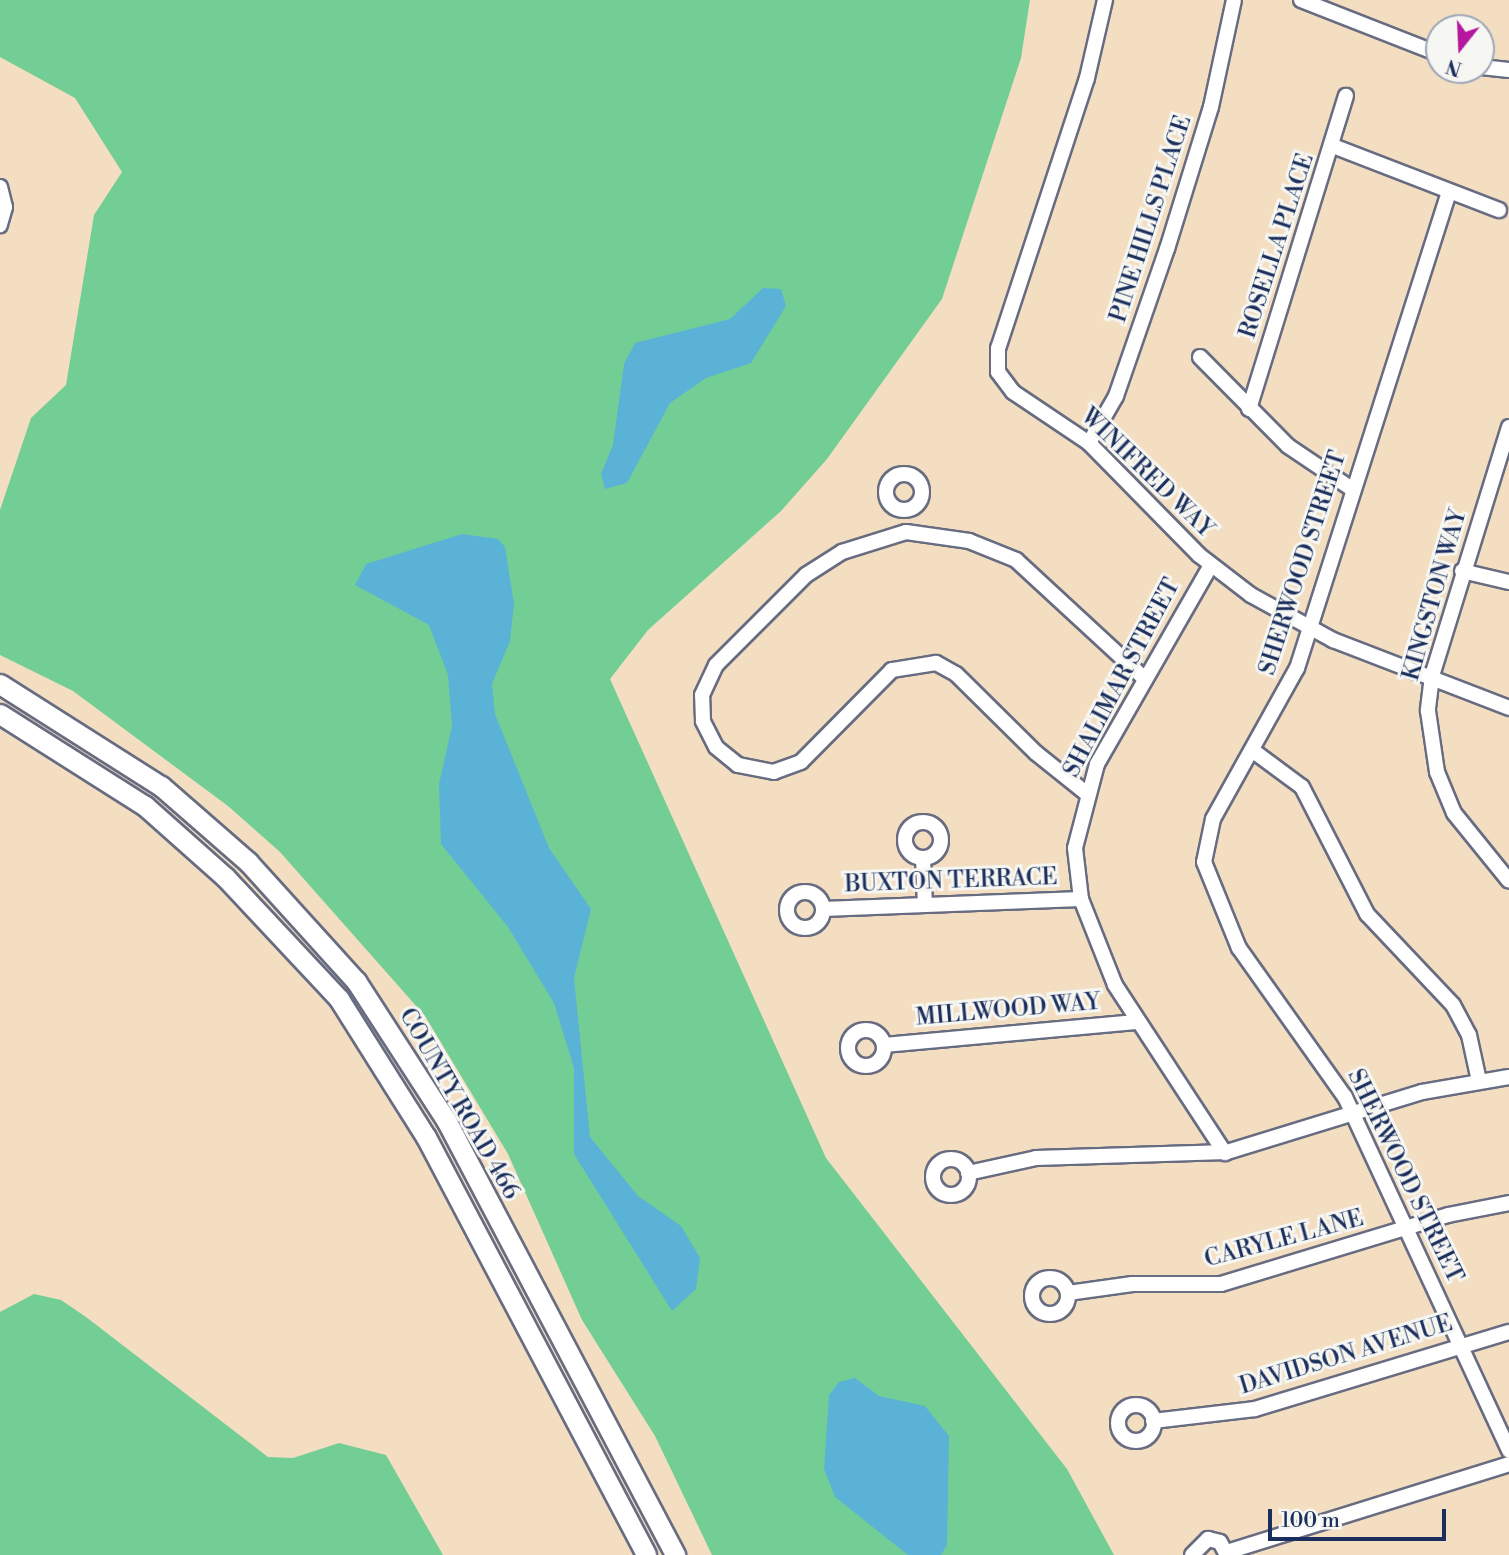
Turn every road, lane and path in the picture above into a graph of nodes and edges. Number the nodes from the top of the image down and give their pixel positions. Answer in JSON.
{"nodes":[{"id":1,"x":1105,"y":0,"type":"edge"},
{"id":2,"x":1234,"y":0,"type":"edge"},
{"id":3,"x":1301,"y":0,"type":"edge"},
{"id":4,"x":1425,"y":49,"type":"edge"},
{"id":5,"x":1346,"y":96,"type":"dead end"},
{"id":6,"x":1333,"y":146,"type":"junction"},
{"id":7,"x":0,"y":187,"type":"edge"},
{"id":8,"x":1449,"y":192,"type":"junction"},
{"id":9,"x":1499,"y":210,"type":"dead end"},
{"id":10,"x":0,"y":225,"type":"edge"},
{"id":11,"x":1200,"y":357,"type":"dead end"},
{"id":12,"x":1249,"y":409,"type":"junction"},
{"id":13,"x":1509,"y":427,"type":"edge"},
{"id":14,"x":1089,"y":443,"type":"junction"},
{"id":15,"x":1506,"y":445,"type":"edge"},
{"id":16,"x":1352,"y":489,"type":"junction"},
{"id":17,"x":905,"y":510,"type":"dead end"},
{"id":18,"x":906,"y":532,"type":"junction"},
{"id":19,"x":1211,"y":565,"type":"junction"},
{"id":20,"x":1462,"y":571,"type":"junction"},
{"id":21,"x":1509,"y":582,"type":"edge"},
{"id":22,"x":1309,"y":628,"type":"junction"},
{"id":23,"x":1432,"y":676,"type":"junction"},
{"id":24,"x":1145,"y":679,"type":"junction"},
{"id":25,"x":0,"y":684,"type":"edge"},
{"id":26,"x":1509,"y":708,"type":"edge"},
{"id":27,"x":0,"y":713,"type":"edge"},
{"id":28,"x":91,"y":739,"type":"junction"},
{"id":29,"x":53,"y":743,"type":"junction"},
{"id":30,"x":1252,"y":750,"type":"junction"},
{"id":31,"x":1086,"y":793,"type":"junction"},
{"id":32,"x":923,"y":858,"type":"dead end"},
{"id":33,"x":1509,"y":881,"type":"edge"},
{"id":34,"x":1081,"y":899,"type":"junction"},
{"id":35,"x":925,"y":905,"type":"junction"},
{"id":36,"x":823,"y":909,"type":"dead end"},
{"id":37,"x":1136,"y":1022,"type":"junction"},
{"id":38,"x":884,"y":1045,"type":"dead end"},
{"id":39,"x":1509,"y":1077,"type":"edge"},
{"id":40,"x":1479,"y":1081,"type":"junction"},
{"id":41,"x":1353,"y":1112,"type":"junction"},
{"id":42,"x":1225,"y":1153,"type":"junction"},
{"id":43,"x":968,"y":1173,"type":"dead end"},
{"id":44,"x":1509,"y":1203,"type":"edge"},
{"id":45,"x":1406,"y":1228,"type":"junction"},
{"id":46,"x":1068,"y":1293,"type":"dead end"},
{"id":47,"x":1509,"y":1332,"type":"edge"},
{"id":48,"x":1460,"y":1343,"type":"junction"},
{"id":49,"x":1153,"y":1420,"type":"dead end"},
{"id":50,"x":1509,"y":1451,"type":"edge"},
{"id":51,"x":1509,"y":1464,"type":"edge"},
{"id":52,"x":1227,"y":1553,"type":"edge"},
{"id":53,"x":646,"y":1555,"type":"edge"},
{"id":54,"x":675,"y":1555,"type":"edge"},
{"id":55,"x":1192,"y":1555,"type":"edge"}],
"edges":[{"from":1,"to":14,"type":"street","name":"WINIFRED WAY"},
{"from":2,"to":14,"type":"street","name":"PINE HILLS PLACE"},
{"from":3,"to":4,"type":"street"},
{"from":5,"to":6,"type":"street","name":"ROSELLA PLACE"},
{"from":6,"to":8,"type":"street"},
{"from":6,"to":12,"type":"street","name":"ROSELLA PLACE"},
{"from":7,"to":10,"type":"street"},
{"from":8,"to":9,"type":"street"},
{"from":8,"to":16,"type":"street","name":"SHERWOOD STREET"},
{"from":11,"to":12,"type":"street"},
{"from":12,"to":16,"type":"street"},
{"from":13,"to":15,"type":"street","name":"KINGSTON WAY"},
{"from":14,"to":19,"type":"street","name":"WINIFRED WAY"},
{"from":15,"to":20,"type":"street","name":"KINGSTON WAY"},
{"from":16,"to":22,"type":"street","name":"SHERWOOD STREET"},
{"from":17,"to":18,"type":"street"},
{"from":18,"to":24,"type":"street"},
{"from":18,"to":31,"type":"street"},
{"from":19,"to":22,"type":"street","name":"WINIFRED WAY"},
{"from":19,"to":24,"type":"street","name":"SHALIMAR STREET"},
{"from":20,"to":21,"type":"street"},
{"from":20,"to":23,"type":"street","name":"KINGSTON WAY"},
{"from":22,"to":23,"type":"street","name":"WINIFRED WAY"},
{"from":22,"to":30,"type":"street","name":"SHERWOOD STREET"},
{"from":23,"to":26,"type":"street","name":"WINIFRED WAY"},
{"from":23,"to":33,"type":"street","name":"KINGSTON WAY"},
{"from":24,"to":31,"type":"street","name":"SHALIMAR STREET"},
{"from":25,"to":28,"type":"main road","name":"COUNTY ROAD 466"},
{"from":27,"to":29,"type":"main road","name":"COUNTY ROAD 466"},
{"from":28,"to":29,"type":"main road"},
{"from":28,"to":54,"type":"main road","name":"COUNTY ROAD 466"},
{"from":29,"to":53,"type":"main road","name":"COUNTY ROAD 466"},
{"from":30,"to":40,"type":"street"},
{"from":30,"to":41,"type":"street","name":"SHERWOOD STREET"},
{"from":31,"to":34,"type":"street","name":"SHALIMAR STREET"},
{"from":32,"to":35,"type":"street"},
{"from":34,"to":35,"type":"street","name":"BUXTON TERRACE"},
{"from":34,"to":37,"type":"street","name":"SHALIMAR STREET"},
{"from":35,"to":36,"type":"street","name":"BUXTON TERRACE"},
{"from":37,"to":38,"type":"street","name":"MILLWOOD WAY"},
{"from":37,"to":42,"type":"street","name":"SHALIMAR STREET"},
{"from":39,"to":40,"type":"street"},
{"from":40,"to":41,"type":"street"},
{"from":41,"to":42,"type":"street"},
{"from":41,"to":45,"type":"street","name":"SHERWOOD STREET"},
{"from":42,"to":43,"type":"street"},
{"from":44,"to":45,"type":"street","name":"CARYLE LANE"},
{"from":45,"to":46,"type":"street","name":"CARYLE LANE"},
{"from":45,"to":48,"type":"street","name":"SHERWOOD STREET"},
{"from":47,"to":48,"type":"street","name":"DAVIDSON AVENUE"},
{"from":48,"to":49,"type":"street","name":"DAVIDSON AVENUE"},
{"from":48,"to":50,"type":"street","name":"SHERWOOD STREET"},
{"from":51,"to":52,"type":"street"},
{"from":52,"to":55,"type":"street"}]}
